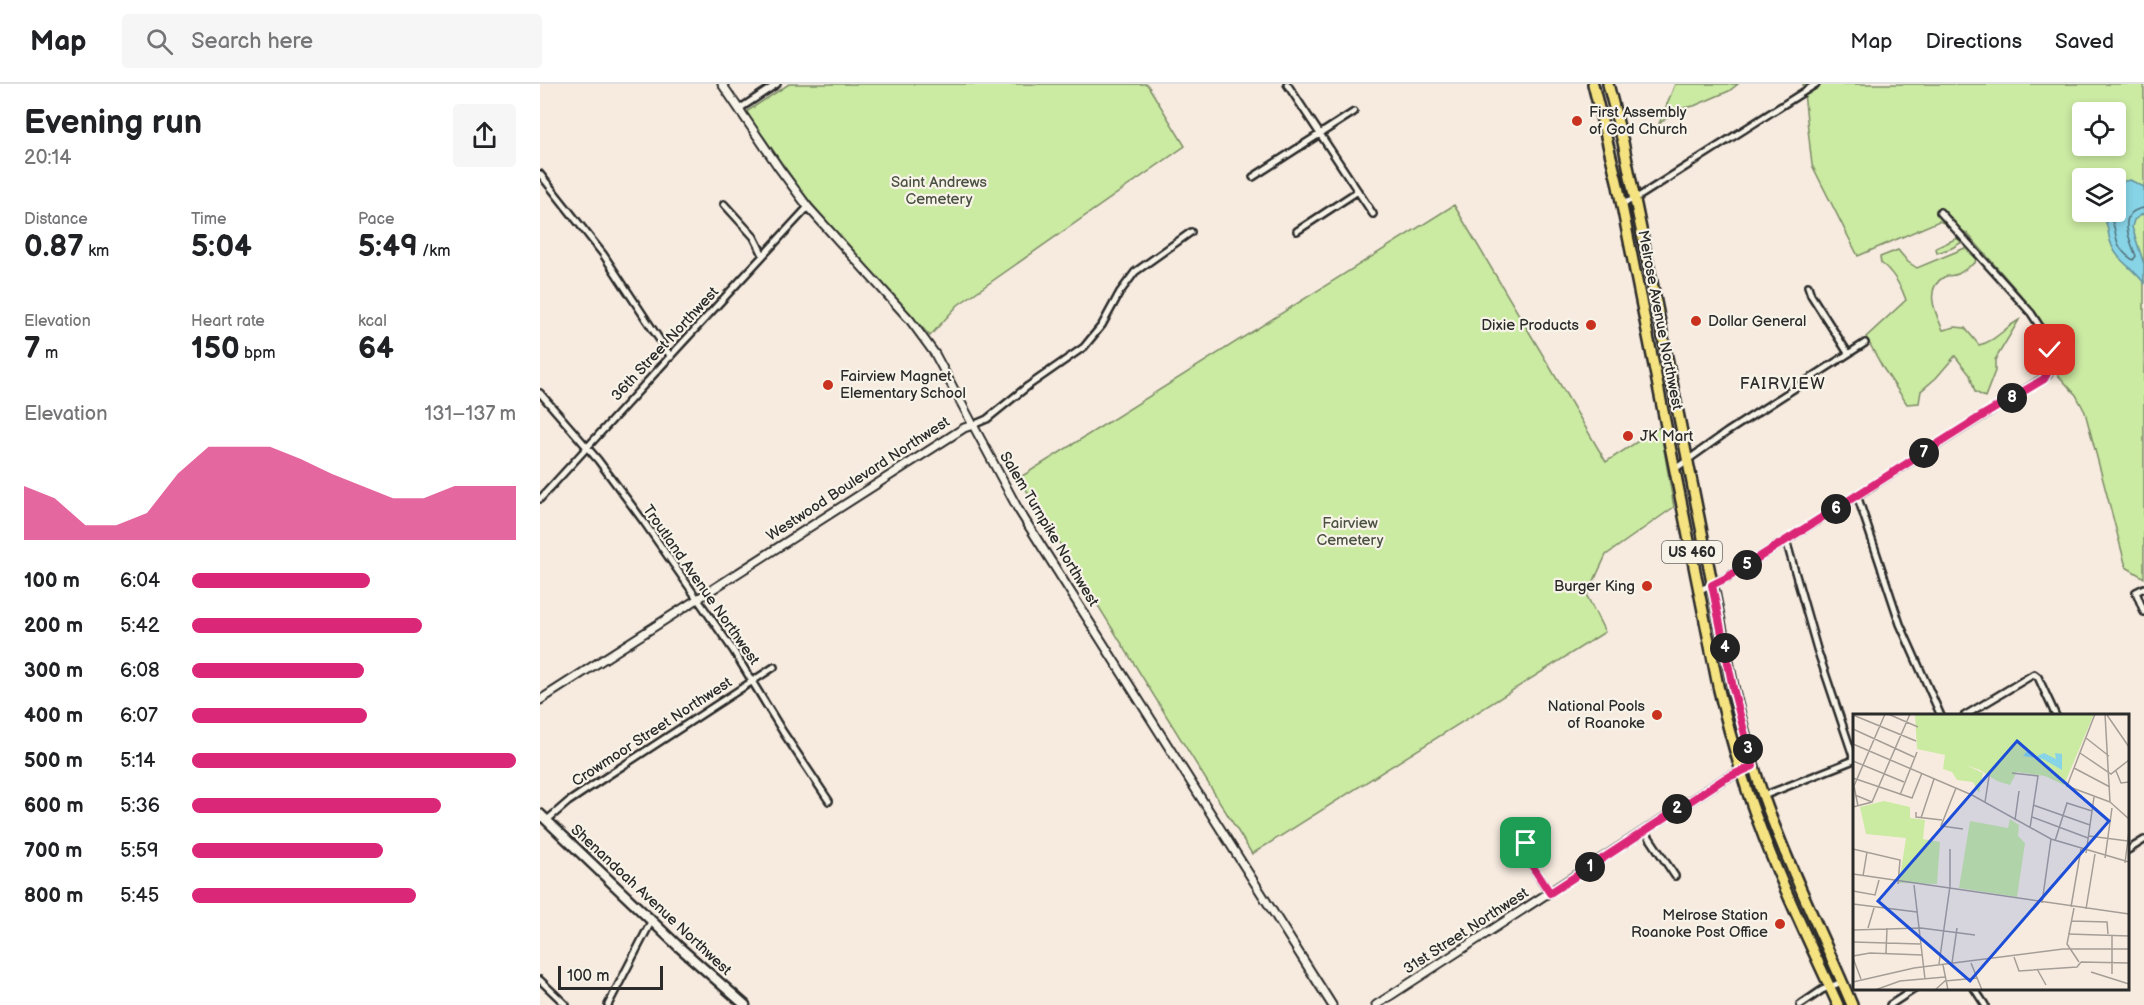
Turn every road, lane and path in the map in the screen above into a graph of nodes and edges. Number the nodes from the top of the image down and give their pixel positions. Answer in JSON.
{"nodes":[{"id":1,"x":723,"y":84,"type":"edge"},
{"id":2,"x":777,"y":84,"type":"edge"},
{"id":3,"x":1287,"y":84,"type":"edge"},
{"id":4,"x":1593,"y":84,"type":"edge"},
{"id":5,"x":1608,"y":84,"type":"edge"},
{"id":6,"x":1816,"y":84,"type":"edge"},
{"id":7,"x":739,"y":109,"type":"junction"},
{"id":8,"x":1354,"y":112,"type":"dead end"},
{"id":9,"x":1320,"y":134,"type":"junction"},
{"id":10,"x":540,"y":174,"type":"edge"},
{"id":11,"x":1253,"y":177,"type":"dead end"},
{"id":12,"x":1358,"y":191,"type":"junction"},
{"id":13,"x":1635,"y":199,"type":"junction"},
{"id":14,"x":724,"y":204,"type":"dead end"},
{"id":15,"x":1621,"y":204,"type":"junction"},
{"id":16,"x":808,"y":207,"type":"junction"},
{"id":17,"x":1940,"y":212,"type":"dead end"},
{"id":18,"x":1373,"y":214,"type":"dead end"},
{"id":19,"x":1297,"y":231,"type":"dead end"},
{"id":20,"x":1191,"y":232,"type":"dead end"},
{"id":21,"x":763,"y":255,"type":"junction"},
{"id":22,"x":1808,"y":286,"type":"dead end"},
{"id":23,"x":1865,"y":342,"type":"dead end"},
{"id":24,"x":1848,"y":353,"type":"junction"},
{"id":25,"x":670,"y":357,"type":"junction"},
{"id":26,"x":540,"y":393,"type":"edge"},
{"id":27,"x":973,"y":424,"type":"junction"},
{"id":28,"x":587,"y":446,"type":"junction"},
{"id":29,"x":1687,"y":459,"type":"junction"},
{"id":30,"x":1675,"y":469,"type":"junction"},
{"id":31,"x":1857,"y":495,"type":"junction"},
{"id":32,"x":540,"y":499,"type":"edge"},
{"id":33,"x":1786,"y":540,"type":"junction"},
{"id":34,"x":1712,"y":585,"type":"junction"},
{"id":35,"x":2144,"y":588,"type":"edge"},
{"id":36,"x":1700,"y":591,"type":"junction"},
{"id":37,"x":698,"y":599,"type":"junction"},
{"id":38,"x":2144,"y":612,"type":"edge"},
{"id":39,"x":774,"y":667,"type":"dead end"},
{"id":40,"x":752,"y":681,"type":"junction"},
{"id":41,"x":540,"y":700,"type":"edge"},
{"id":42,"x":1940,"y":714,"type":"edge"},
{"id":43,"x":1967,"y":714,"type":"edge"},
{"id":44,"x":2055,"y":714,"type":"edge"},
{"id":45,"x":1853,"y":756,"type":"edge"},
{"id":46,"x":1853,"y":759,"type":"edge"},
{"id":47,"x":1753,"y":766,"type":"junction"},
{"id":48,"x":1741,"y":771,"type":"junction"},
{"id":49,"x":1763,"y":796,"type":"junction"},
{"id":50,"x":829,"y":801,"type":"dead end"},
{"id":51,"x":543,"y":818,"type":"edge"},
{"id":52,"x":1645,"y":831,"type":"junction"},
{"id":53,"x":1527,"y":837,"type":"dead end"},
{"id":54,"x":2144,"y":840,"type":"edge"},
{"id":55,"x":2129,"y":849,"type":"edge"},
{"id":56,"x":1675,"y":876,"type":"dead end"},
{"id":57,"x":1550,"y":893,"type":"junction"},
{"id":58,"x":651,"y":922,"type":"junction"},
{"id":59,"x":540,"y":980,"type":"edge"},
{"id":60,"x":1842,"y":982,"type":"junction"},
{"id":61,"x":1830,"y":987,"type":"junction"},
{"id":62,"x":1913,"y":990,"type":"edge"},
{"id":63,"x":1975,"y":990,"type":"edge"},
{"id":64,"x":566,"y":1005,"type":"edge"},
{"id":65,"x":608,"y":1005,"type":"edge"},
{"id":66,"x":745,"y":1005,"type":"edge"},
{"id":67,"x":1332,"y":1005,"type":"edge"},
{"id":68,"x":1376,"y":1005,"type":"edge"},
{"id":69,"x":1800,"y":1005,"type":"edge"},
{"id":70,"x":1838,"y":1005,"type":"edge"},
{"id":71,"x":1852,"y":1005,"type":"edge"},
{"id":72,"x":1890,"y":1005,"type":"edge"},
{"id":73,"x":1985,"y":1005,"type":"edge"}],
"edges":[{"from":1,"to":7,"type":"street","name":"Salem Turnpike Northwest"},
{"from":2,"to":7,"type":"street"},
{"from":3,"to":9,"type":"street"},
{"from":4,"to":15,"type":"main road","name":"Melrose Avenue Northwest","number":"US 460"},
{"from":5,"to":13,"type":"main road","name":"Melrose Avenue Northwest","number":"US 460"},
{"from":6,"to":13,"type":"street"},
{"from":7,"to":16,"type":"street","name":"Salem Turnpike Northwest"},
{"from":8,"to":9,"type":"street"},
{"from":9,"to":11,"type":"street"},
{"from":9,"to":12,"type":"street"},
{"from":10,"to":25,"type":"street"},
{"from":12,"to":18,"type":"street"},
{"from":12,"to":19,"type":"street"},
{"from":13,"to":15,"type":"street"},
{"from":13,"to":29,"type":"main road","name":"Melrose Avenue Northwest","number":"US 460"},
{"from":14,"to":21,"type":"street"},
{"from":15,"to":30,"type":"main road","name":"Melrose Avenue Northwest","number":"US 460"},
{"from":16,"to":21,"type":"street","name":"36th Street Northwest"},
{"from":16,"to":27,"type":"street","name":"Salem Turnpike Northwest"},
{"from":17,"to":31,"type":"street"},
{"from":20,"to":27,"type":"street","name":"Westwood Boulevard Northwest"},
{"from":21,"to":25,"type":"street","name":"36th Street Northwest"},
{"from":22,"to":24,"type":"street"},
{"from":23,"to":24,"type":"street"},
{"from":24,"to":29,"type":"street"},
{"from":25,"to":28,"type":"street","name":"36th Street Northwest"},
{"from":26,"to":28,"type":"street","name":"Troutland Avenue Northwest"},
{"from":27,"to":37,"type":"street","name":"Westwood Boulevard Northwest"},
{"from":27,"to":67,"type":"street","name":"Salem Turnpike Northwest"},
{"from":28,"to":32,"type":"street","name":"36th Street Northwest"},
{"from":28,"to":37,"type":"street","name":"Troutland Avenue Northwest"},
{"from":29,"to":30,"type":"street"},
{"from":29,"to":34,"type":"main road","name":"Melrose Avenue Northwest","number":"US 460"},
{"from":30,"to":36,"type":"main road","name":"Melrose Avenue Northwest","number":"US 460"},
{"from":31,"to":33,"type":"street"},
{"from":31,"to":42,"type":"street"},
{"from":33,"to":34,"type":"street"},
{"from":33,"to":45,"type":"street"},
{"from":34,"to":36,"type":"street"},
{"from":34,"to":47,"type":"main road","name":"Melrose Avenue Northwest","number":"US 460"},
{"from":35,"to":38,"type":"street"},
{"from":36,"to":48,"type":"main road","name":"Melrose Avenue Northwest","number":"US 460"},
{"from":37,"to":40,"type":"street","name":"Troutland Avenue Northwest"},
{"from":37,"to":41,"type":"street","name":"Westwood Boulevard Northwest"},
{"from":39,"to":40,"type":"street","name":"Crowmoor Street Northwest"},
{"from":40,"to":50,"type":"street","name":"Troutland Avenue Northwest"},
{"from":40,"to":51,"type":"street","name":"Crowmoor Street Northwest"},
{"from":43,"to":44,"type":"street"},
{"from":46,"to":49,"type":"street"},
{"from":47,"to":48,"type":"street","name":"31st Street Northwest"},
{"from":47,"to":49,"type":"main road","name":"Melrose Avenue Northwest","number":"US 460"},
{"from":48,"to":52,"type":"street","name":"31st Street Northwest"},
{"from":48,"to":61,"type":"main road","name":"Melrose Avenue Northwest","number":"US 460"},
{"from":49,"to":60,"type":"main road","name":"Melrose Avenue Northwest","number":"US 460"},
{"from":51,"to":58,"type":"main road","name":"Shenandoah Avenue Northwest"},
{"from":52,"to":56,"type":"street"},
{"from":52,"to":57,"type":"street","name":"31st Street Northwest"},
{"from":53,"to":57,"type":"street"},
{"from":54,"to":55,"type":"street"},
{"from":57,"to":68,"type":"street","name":"31st Street Northwest"},
{"from":58,"to":65,"type":"street"},
{"from":58,"to":66,"type":"main road","name":"Shenandoah Avenue Northwest"},
{"from":59,"to":64,"type":"street"},
{"from":60,"to":61,"type":"street"},
{"from":60,"to":71,"type":"main road","name":"Melrose Avenue Northwest","number":"US 460"},
{"from":61,"to":69,"type":"street"},
{"from":61,"to":70,"type":"main road","name":"Melrose Avenue Northwest","number":"US 460"},
{"from":62,"to":72,"type":"street"},
{"from":63,"to":73,"type":"street"}]}
